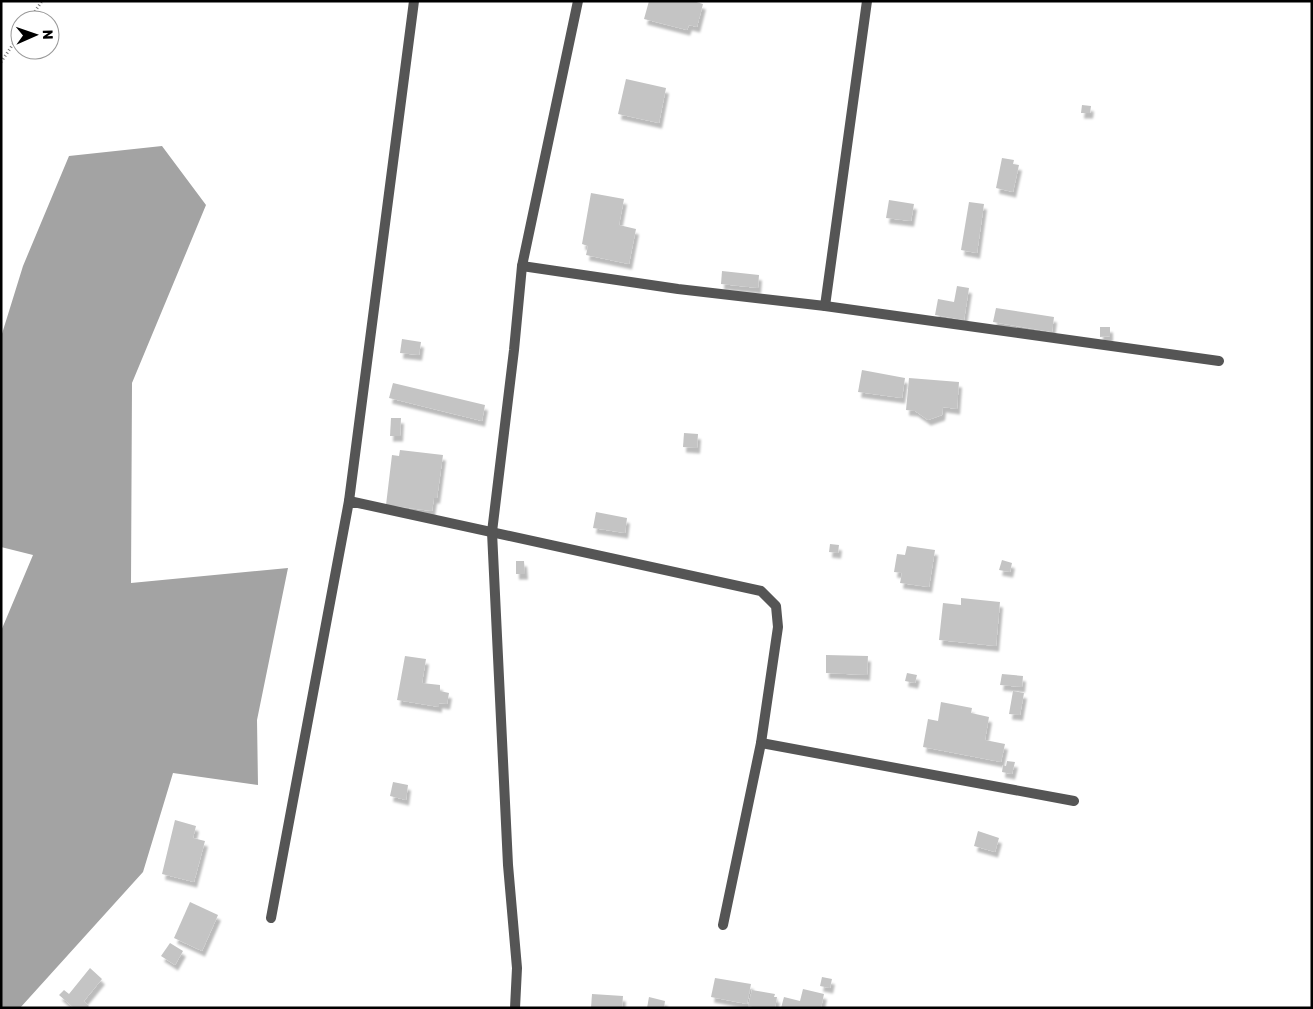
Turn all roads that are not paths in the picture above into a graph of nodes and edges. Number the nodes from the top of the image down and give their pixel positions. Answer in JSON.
{"nodes":[{"id":1,"x":414,"y":1,"type":"edge"},
{"id":2,"x":578,"y":1,"type":"edge"},
{"id":3,"x":867,"y":1,"type":"edge"},
{"id":4,"x":522,"y":266,"type":"junction"},
{"id":5,"x":824,"y":306,"type":"junction"},
{"id":6,"x":1219,"y":360,"type":"dead end"},
{"id":7,"x":348,"y":501,"type":"junction"},
{"id":8,"x":492,"y":532,"type":"junction"},
{"id":9,"x":761,"y":743,"type":"junction"},
{"id":10,"x":1074,"y":801,"type":"dead end"},
{"id":11,"x":271,"y":918,"type":"dead end"},
{"id":12,"x":724,"y":925,"type":"dead end"},
{"id":13,"x":514,"y":1008,"type":"edge"}],
"edges":[{"from":1,"to":7,"type":"street"},
{"from":2,"to":4,"type":"street"},
{"from":3,"to":5,"type":"street"},
{"from":4,"to":5,"type":"street"},
{"from":4,"to":8,"type":"street"},
{"from":5,"to":6,"type":"street"},
{"from":7,"to":8,"type":"street"},
{"from":7,"to":11,"type":"street"},
{"from":8,"to":9,"type":"street"},
{"from":8,"to":13,"type":"street"},
{"from":9,"to":10,"type":"street"},
{"from":9,"to":12,"type":"street"}]}
